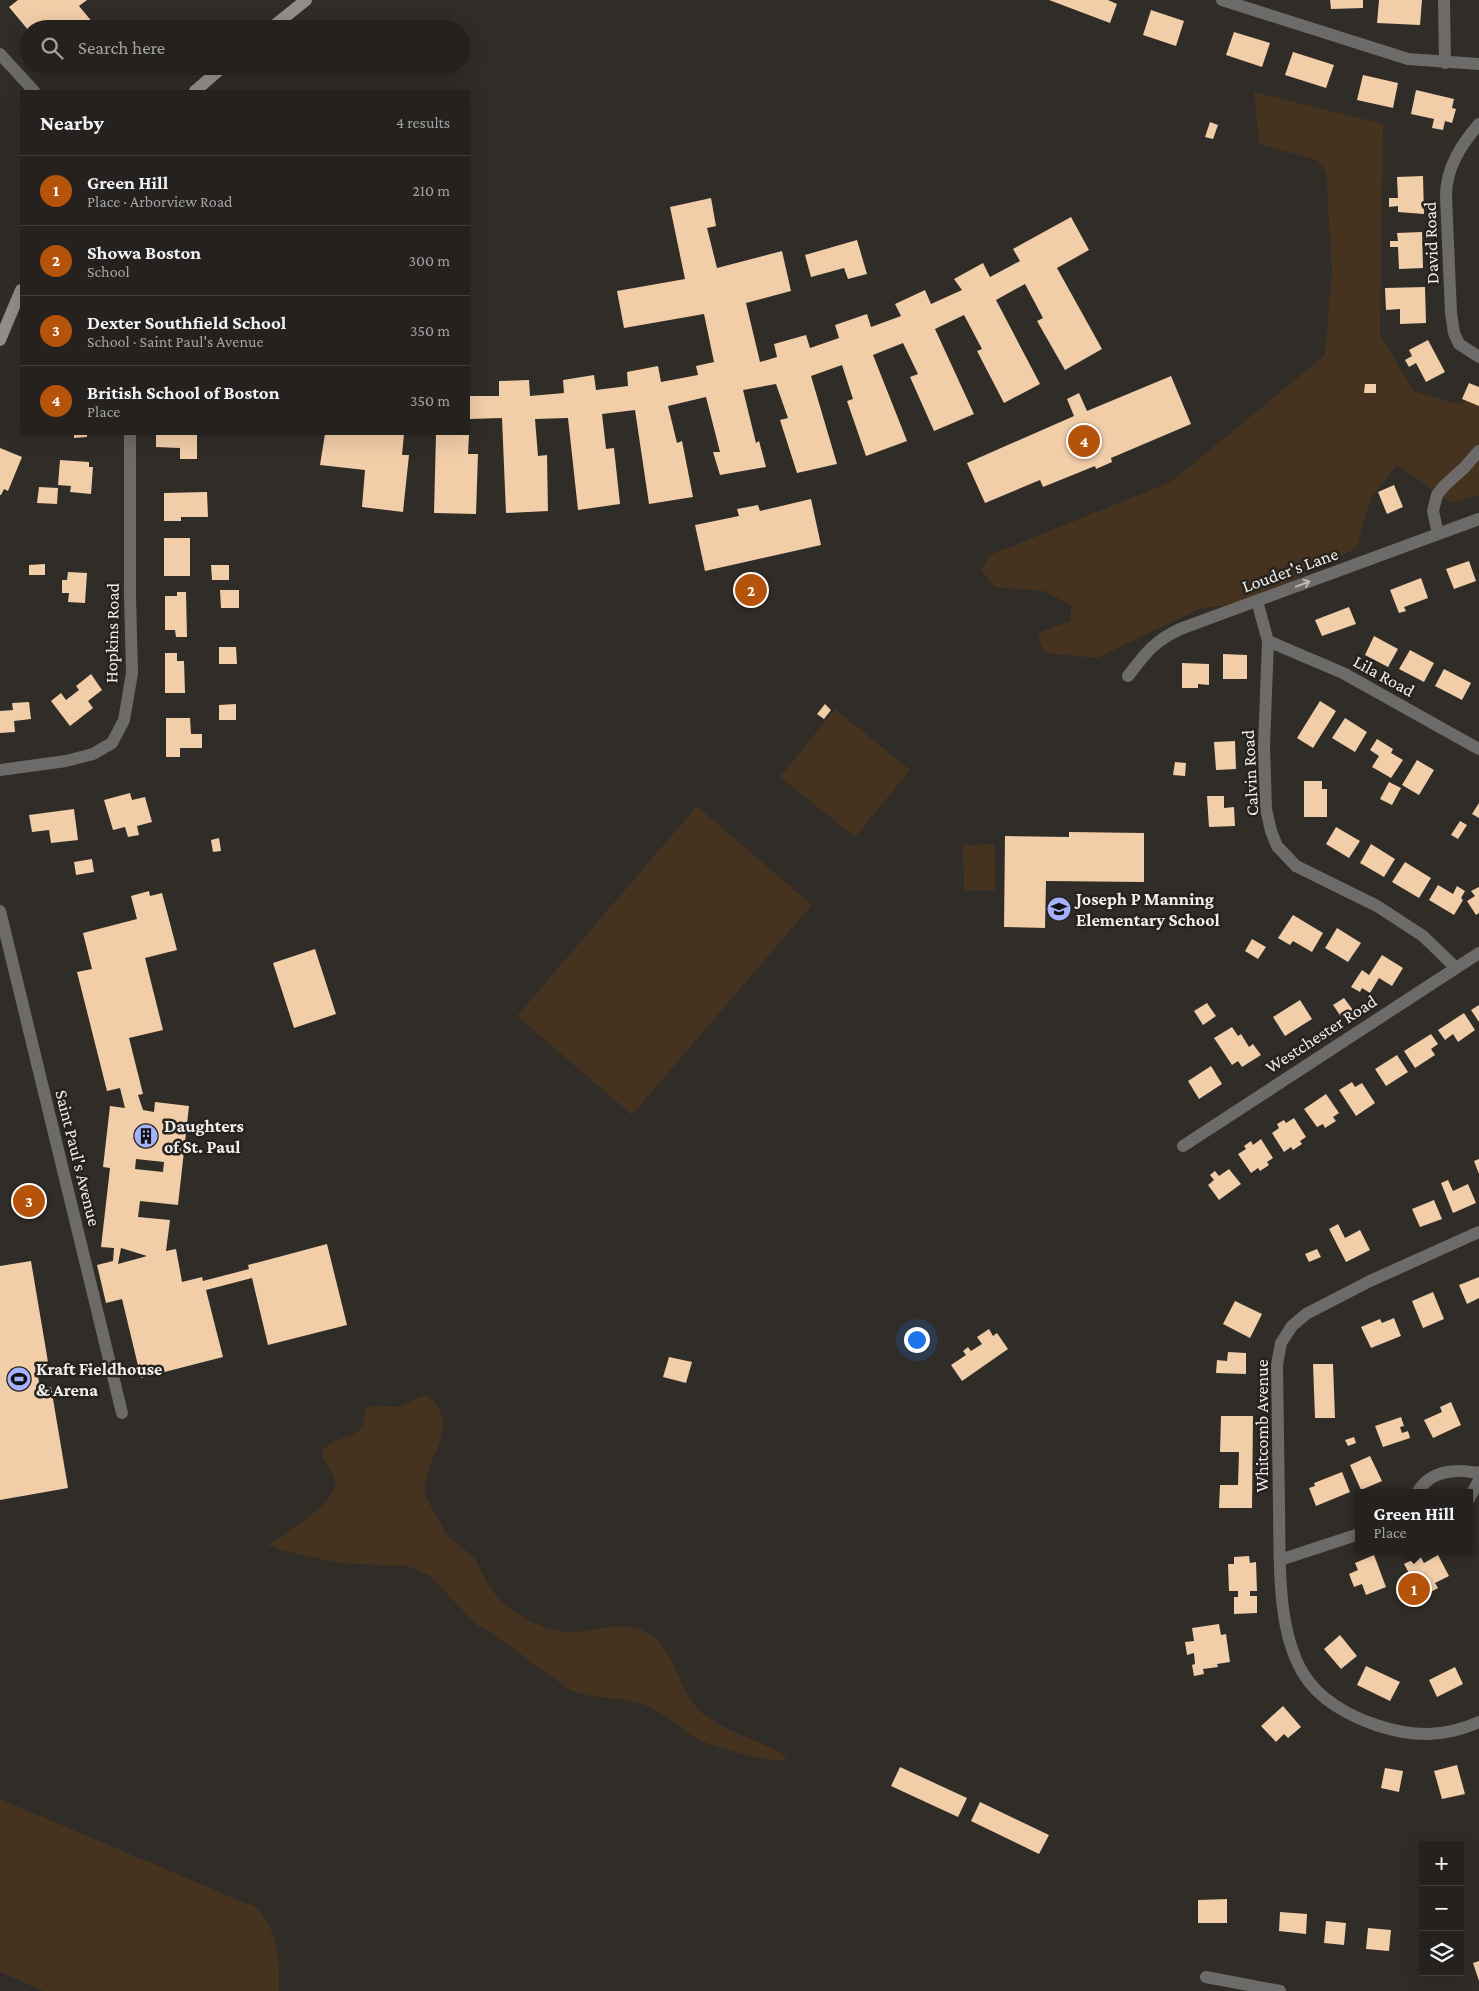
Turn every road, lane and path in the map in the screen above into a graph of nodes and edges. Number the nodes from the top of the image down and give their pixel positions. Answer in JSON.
{"nodes":[{"id":1,"x":306,"y":0,"type":"edge"},
{"id":2,"x":1222,"y":0,"type":"edge"},
{"id":3,"x":1444,"y":0,"type":"edge"},
{"id":4,"x":281,"y":20,"type":"edge"},
{"id":5,"x":0,"y":54,"type":"edge"},
{"id":6,"x":1445,"y":63,"type":"junction"},
{"id":7,"x":1479,"y":64,"type":"edge"},
{"id":8,"x":214,"y":75,"type":"edge"},
{"id":9,"x":33,"y":90,"type":"edge"},
{"id":10,"x":196,"y":90,"type":"edge"},
{"id":11,"x":1479,"y":124,"type":"edge"},
{"id":12,"x":20,"y":292,"type":"edge"},
{"id":13,"x":0,"y":340,"type":"edge"},
{"id":14,"x":1479,"y":357,"type":"edge"},
{"id":15,"x":130,"y":435,"type":"edge"},
{"id":16,"x":1479,"y":451,"type":"edge"},
{"id":17,"x":1479,"y":519,"type":"edge"},
{"id":18,"x":1438,"y":534,"type":"junction"},
{"id":19,"x":1257,"y":601,"type":"junction"},
{"id":20,"x":1268,"y":641,"type":"junction"},
{"id":21,"x":1128,"y":676,"type":"dead end"},
{"id":22,"x":1479,"y":749,"type":"edge"},
{"id":23,"x":0,"y":770,"type":"edge"},
{"id":24,"x":0,"y":911,"type":"edge"},
{"id":25,"x":1479,"y":953,"type":"edge"},
{"id":26,"x":1455,"y":967,"type":"junction"},
{"id":27,"x":1183,"y":1146,"type":"dead end"},
{"id":28,"x":1479,"y":1232,"type":"edge"},
{"id":29,"x":122,"y":1413,"type":"dead end"},
{"id":30,"x":1479,"y":1472,"type":"edge"},
{"id":31,"x":1479,"y":1480,"type":"edge"},
{"id":32,"x":1419,"y":1489,"type":"edge"},
{"id":33,"x":1473,"y":1491,"type":"edge"},
{"id":34,"x":1355,"y":1535,"type":"edge"},
{"id":35,"x":1280,"y":1560,"type":"junction"},
{"id":36,"x":1479,"y":1722,"type":"edge"},
{"id":37,"x":1206,"y":1977,"type":"dead end"},
{"id":38,"x":1280,"y":1991,"type":"edge"}],
"edges":[{"from":1,"to":4,"type":"street"},
{"from":2,"to":6,"type":"street"},
{"from":3,"to":6,"type":"street"},
{"from":5,"to":9,"type":"street"},
{"from":6,"to":7,"type":"street"},
{"from":8,"to":10,"type":"street"},
{"from":11,"to":14,"type":"street","name":"David Road"},
{"from":12,"to":13,"type":"street"},
{"from":15,"to":23,"type":"street","name":"Hopkins Road"},
{"from":16,"to":18,"type":"street"},
{"from":17,"to":18,"type":"street","name":"Louder's Lane"},
{"from":19,"to":18,"type":"street","name":"Louder's Lane","one_way":true},
{"from":19,"to":20,"type":"street","name":"Calvin Road"},
{"from":19,"to":21,"type":"street","name":"Louder's Lane"},
{"from":20,"to":22,"type":"street","name":"Lila Road"},
{"from":20,"to":26,"type":"street","name":"Calvin Road"},
{"from":24,"to":29,"type":"street","name":"Saint Paul's Avenue"},
{"from":25,"to":26,"type":"street","name":"Westchester Road"},
{"from":26,"to":27,"type":"street","name":"Westchester Road"},
{"from":28,"to":35,"type":"street","name":"Whitcomb Avenue"},
{"from":30,"to":32,"type":"street"},
{"from":31,"to":33,"type":"street"},
{"from":34,"to":35,"type":"street"},
{"from":35,"to":36,"type":"street","name":"Whitcomb Avenue"},
{"from":37,"to":38,"type":"street"}]}
